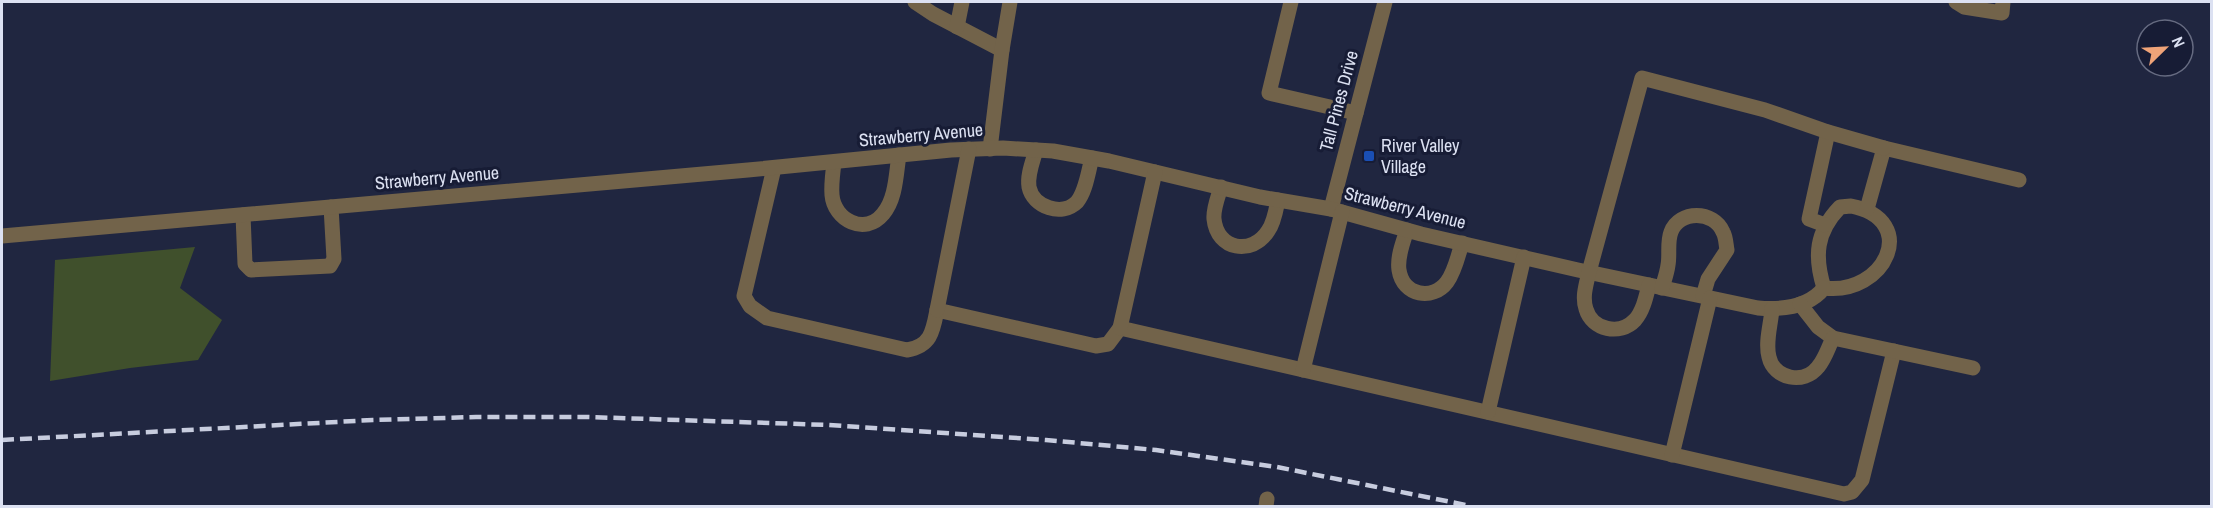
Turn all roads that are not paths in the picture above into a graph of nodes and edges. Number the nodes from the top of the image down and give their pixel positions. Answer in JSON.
{"nodes":[{"id":1,"x":915,"y":2,"type":"edge"},
{"id":2,"x":962,"y":2,"type":"edge"},
{"id":3,"x":1010,"y":2,"type":"edge"},
{"id":4,"x":1291,"y":2,"type":"edge"},
{"id":5,"x":1385,"y":2,"type":"edge"},
{"id":6,"x":1956,"y":2,"type":"edge"},
{"id":7,"x":2003,"y":2,"type":"edge"},
{"id":8,"x":957,"y":27,"type":"junction"},
{"id":9,"x":1002,"y":50,"type":"junction"},
{"id":10,"x":1356,"y":113,"type":"junction"},
{"id":11,"x":1828,"y":132,"type":"junction"},
{"id":12,"x":1884,"y":148,"type":"junction"},
{"id":13,"x":969,"y":149,"type":"junction"},
{"id":14,"x":990,"y":149,"type":"junction"},
{"id":15,"x":1036,"y":150,"type":"junction"},
{"id":16,"x":899,"y":155,"type":"junction"},
{"id":17,"x":1092,"y":158,"type":"junction"},
{"id":18,"x":834,"y":162,"type":"junction"},
{"id":19,"x":774,"y":168,"type":"junction"},
{"id":20,"x":1155,"y":172,"type":"junction"},
{"id":21,"x":2019,"y":180,"type":"dead end"},
{"id":22,"x":1221,"y":187,"type":"junction"},
{"id":23,"x":1278,"y":200,"type":"junction"},
{"id":24,"x":331,"y":207,"type":"junction"},
{"id":25,"x":1867,"y":209,"type":"junction"},
{"id":26,"x":1336,"y":211,"type":"junction"},
{"id":27,"x":243,"y":215,"type":"junction"},
{"id":28,"x":1825,"y":225,"type":"junction"},
{"id":29,"x":1407,"y":230,"type":"junction"},
{"id":30,"x":2,"y":236,"type":"edge"},
{"id":31,"x":1462,"y":243,"type":"junction"},
{"id":32,"x":1524,"y":258,"type":"junction"},
{"id":33,"x":1589,"y":272,"type":"junction"},
{"id":34,"x":1656,"y":287,"type":"junction"},
{"id":35,"x":1824,"y":288,"type":"junction"},
{"id":36,"x":1707,"y":297,"type":"junction"},
{"id":37,"x":1800,"y":304,"type":"junction"},
{"id":38,"x":1772,"y":309,"type":"junction"},
{"id":39,"x":937,"y":310,"type":"junction"},
{"id":40,"x":1120,"y":328,"type":"junction"},
{"id":41,"x":1833,"y":338,"type":"junction"},
{"id":42,"x":1894,"y":351,"type":"junction"},
{"id":43,"x":1973,"y":368,"type":"dead end"},
{"id":44,"x":1303,"y":370,"type":"junction"},
{"id":45,"x":1488,"y":412,"type":"junction"},
{"id":46,"x":1672,"y":455,"type":"junction"}],
"edges":[{"from":1,"to":8,"type":"street"},
{"from":2,"to":8,"type":"street"},
{"from":3,"to":9,"type":"street"},
{"from":4,"to":10,"type":"street"},
{"from":5,"to":10,"type":"street","name":"Tall Pines Drive"},
{"from":6,"to":7,"type":"street"},
{"from":8,"to":9,"type":"street"},
{"from":9,"to":14,"type":"street"},
{"from":10,"to":26,"type":"street","name":"Tall Pines Drive"},
{"from":11,"to":12,"type":"street"},
{"from":11,"to":28,"type":"street"},
{"from":11,"to":33,"type":"street"},
{"from":12,"to":21,"type":"street"},
{"from":12,"to":25,"type":"street"},
{"from":13,"to":14,"type":"street","name":"Strawberry Avenue"},
{"from":13,"to":16,"type":"street","name":"Strawberry Avenue"},
{"from":13,"to":39,"type":"street"},
{"from":14,"to":15,"type":"street","name":"Strawberry Avenue"},
{"from":15,"to":17,"type":"street","name":"Strawberry Avenue"},
{"from":15,"to":17,"type":"street"},
{"from":16,"to":18,"type":"street","name":"Strawberry Avenue"},
{"from":16,"to":18,"type":"street"},
{"from":17,"to":20,"type":"street","name":"Strawberry Avenue"},
{"from":18,"to":19,"type":"street","name":"Strawberry Avenue"},
{"from":19,"to":24,"type":"street","name":"Strawberry Avenue"},
{"from":19,"to":39,"type":"street"},
{"from":20,"to":22,"type":"street","name":"Strawberry Avenue"},
{"from":20,"to":40,"type":"street"},
{"from":22,"to":23,"type":"street","name":"Strawberry Avenue"},
{"from":22,"to":23,"type":"street"},
{"from":23,"to":26,"type":"street","name":"Strawberry Avenue"},
{"from":24,"to":27,"type":"street","name":"Strawberry Avenue"},
{"from":24,"to":27,"type":"street"},
{"from":25,"to":28,"type":"street"},
{"from":25,"to":35,"type":"street","name":"Strawberry Avenue"},
{"from":26,"to":29,"type":"street","name":"Strawberry Avenue"},
{"from":26,"to":44,"type":"street","name":"Tall Pines Drive"},
{"from":27,"to":30,"type":"street","name":"Strawberry Avenue"},
{"from":28,"to":35,"type":"street"},
{"from":29,"to":31,"type":"street","name":"Strawberry Avenue"},
{"from":29,"to":31,"type":"street"},
{"from":31,"to":32,"type":"street","name":"Strawberry Avenue"},
{"from":32,"to":33,"type":"street","name":"Strawberry Avenue"},
{"from":32,"to":45,"type":"street"},
{"from":33,"to":34,"type":"street","name":"Strawberry Avenue"},
{"from":33,"to":34,"type":"street"},
{"from":34,"to":36,"type":"street","name":"Strawberry Avenue"},
{"from":34,"to":36,"type":"street"},
{"from":35,"to":37,"type":"street","name":"Strawberry Avenue"},
{"from":36,"to":38,"type":"street","name":"Strawberry Avenue"},
{"from":36,"to":46,"type":"street"},
{"from":37,"to":38,"type":"street","name":"Strawberry Avenue"},
{"from":37,"to":41,"type":"street"},
{"from":38,"to":41,"type":"street"},
{"from":39,"to":40,"type":"street"},
{"from":40,"to":44,"type":"street"},
{"from":41,"to":42,"type":"street"},
{"from":42,"to":43,"type":"street"},
{"from":42,"to":46,"type":"street"},
{"from":44,"to":45,"type":"street"},
{"from":45,"to":46,"type":"street"}]}
